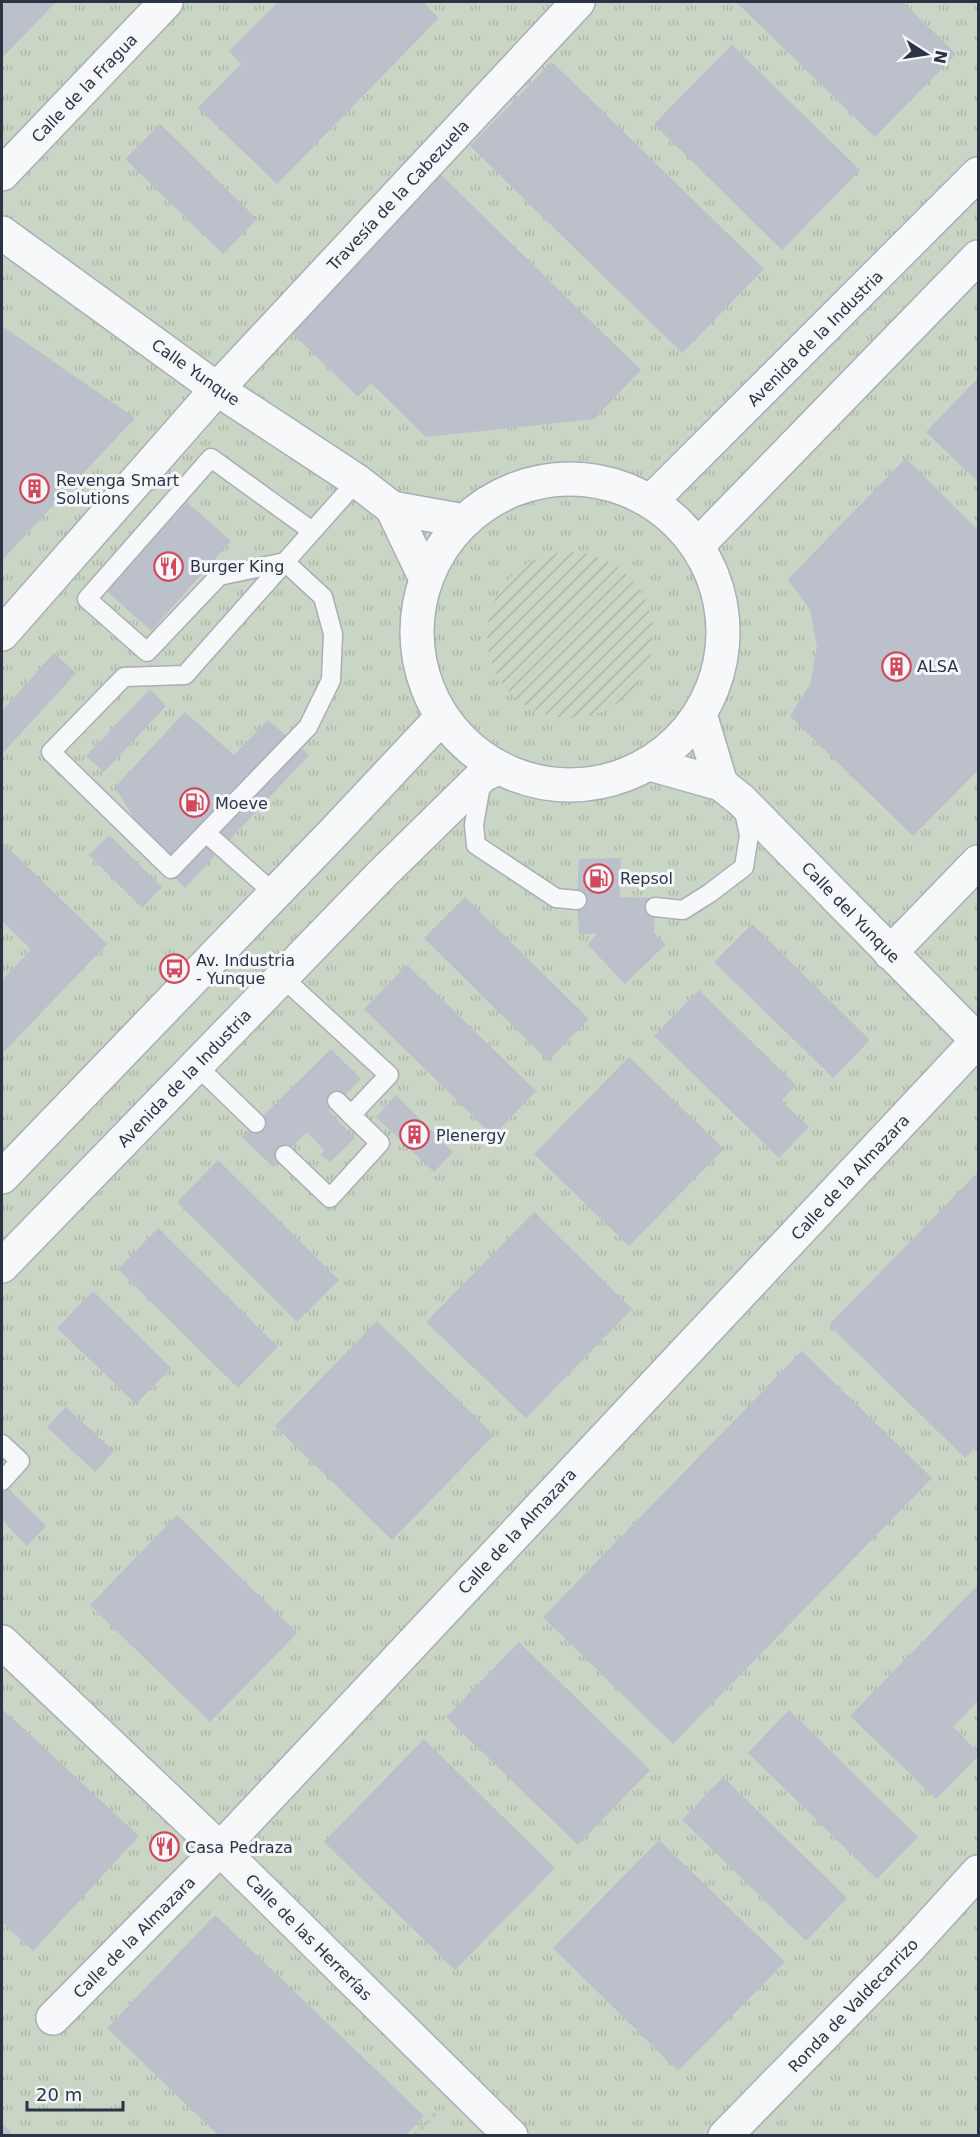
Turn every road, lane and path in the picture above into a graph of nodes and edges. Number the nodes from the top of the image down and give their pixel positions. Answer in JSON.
{"nodes":[{"id":1,"x":166,"y":2,"type":"edge"},
{"id":2,"x":578,"y":2,"type":"edge"},
{"id":3,"x":2,"y":174,"type":"edge"},
{"id":4,"x":978,"y":174,"type":"edge"},
{"id":5,"x":2,"y":233,"type":"edge"},
{"id":6,"x":978,"y":257,"type":"edge"},
{"id":7,"x":217,"y":388,"type":"junction"},
{"id":8,"x":357,"y":481,"type":"junction"},
{"id":9,"x":651,"y":501,"type":"junction"},
{"id":10,"x":392,"y":508,"type":"junction"},
{"id":11,"x":464,"y":521,"type":"junction"},
{"id":12,"x":312,"y":531,"type":"junction"},
{"id":13,"x":698,"y":546,"type":"junction"},
{"id":14,"x":285,"y":562,"type":"junction"},
{"id":15,"x":426,"y":579,"type":"junction"},
{"id":16,"x":2,"y":634,"type":"edge"},
{"id":17,"x":700,"y":714,"type":"junction"},
{"id":18,"x":442,"y":717,"type":"junction"},
{"id":19,"x":650,"y":764,"type":"junction"},
{"id":20,"x":491,"y":772,"type":"junction"},
{"id":21,"x":731,"y":792,"type":"junction"},
{"id":22,"x":206,"y":834,"type":"junction"},
{"id":23,"x":978,"y":862,"type":"edge"},
{"id":24,"x":275,"y":894,"type":"junction"},
{"id":25,"x":577,"y":900,"type":"dead end"},
{"id":26,"x":655,"y":907,"type":"dead end"},
{"id":27,"x":891,"y":952,"type":"junction"},
{"id":28,"x":282,"y":977,"type":"junction"},
{"id":29,"x":978,"y":1041,"type":"edge"},
{"id":30,"x":196,"y":1065,"type":"junction"},
{"id":31,"x":337,"y":1101,"type":"dead end"},
{"id":32,"x":351,"y":1115,"type":"junction"},
{"id":33,"x":256,"y":1124,"type":"dead end"},
{"id":34,"x":285,"y":1155,"type":"dead end"},
{"id":35,"x":2,"y":1177,"type":"edge"},
{"id":36,"x":2,"y":1266,"type":"edge"},
{"id":37,"x":2,"y":1444,"type":"edge"},
{"id":38,"x":2,"y":1481,"type":"edge"},
{"id":39,"x":2,"y":1642,"type":"edge"},
{"id":40,"x":220,"y":1849,"type":"junction"},
{"id":41,"x":978,"y":1872,"type":"edge"},
{"id":42,"x":53,"y":2018,"type":"dead end"},
{"id":43,"x":511,"y":2136,"type":"edge"},
{"id":44,"x":725,"y":2136,"type":"edge"}],
"edges":[{"from":1,"to":3,"type":"street","name":"Calle de la Fragua"},
{"from":2,"to":7,"type":"street","name":"Travesía de la Cabezuela"},
{"from":4,"to":9,"type":"street","name":"Avenida de la Industria"},
{"from":5,"to":7,"type":"street","name":"Calle Yunque"},
{"from":6,"to":13,"type":"street"},
{"from":7,"to":8,"type":"street","name":"Calle Yunque"},
{"from":7,"to":16,"type":"street","name":"Travesía de la Cabezuela"},
{"from":8,"to":10,"type":"street","name":"Calle Yunque"},
{"from":8,"to":12,"type":"lane"},
{"from":9,"to":11,"type":"street"},
{"from":9,"to":13,"type":"street"},
{"from":10,"to":11,"type":"street","name":"Calle Yunque"},
{"from":10,"to":15,"type":"street","name":"Calle Yunque"},
{"from":11,"to":15,"type":"street"},
{"from":12,"to":14,"type":"lane"},
{"from":12,"to":14,"type":"lane"},
{"from":13,"to":17,"type":"street"},
{"from":14,"to":22,"type":"lane"},
{"from":14,"to":22,"type":"lane"},
{"from":15,"to":18,"type":"street"},
{"from":17,"to":19,"type":"street"},
{"from":17,"to":21,"type":"street","name":"Calle del Yunque"},
{"from":18,"to":20,"type":"street"},
{"from":18,"to":24,"type":"street"},
{"from":19,"to":20,"type":"street"},
{"from":19,"to":21,"type":"street","name":"Calle del Yunque"},
{"from":20,"to":25,"type":"lane"},
{"from":20,"to":28,"type":"street","name":"Avenida de la Industria"},
{"from":21,"to":26,"type":"lane"},
{"from":21,"to":27,"type":"street","name":"Calle del Yunque"},
{"from":22,"to":24,"type":"lane"},
{"from":23,"to":27,"type":"street"},
{"from":24,"to":35,"type":"street"},
{"from":27,"to":29,"type":"street","name":"Calle del Yunque"},
{"from":28,"to":30,"type":"street","name":"Avenida de la Industria"},
{"from":28,"to":32,"type":"lane"},
{"from":29,"to":40,"type":"street","name":"Calle de la Almazara"},
{"from":30,"to":33,"type":"lane"},
{"from":30,"to":36,"type":"street","name":"Avenida de la Industria"},
{"from":31,"to":32,"type":"lane"},
{"from":32,"to":34,"type":"lane"},
{"from":37,"to":38,"type":"lane"},
{"from":39,"to":40,"type":"street","name":"Calle de las Herrerías"},
{"from":40,"to":42,"type":"street","name":"Calle de la Almazara"},
{"from":40,"to":43,"type":"street","name":"Calle de las Herrerías"},
{"from":41,"to":44,"type":"street","name":"Ronda de Valdecarrizo"}]}
